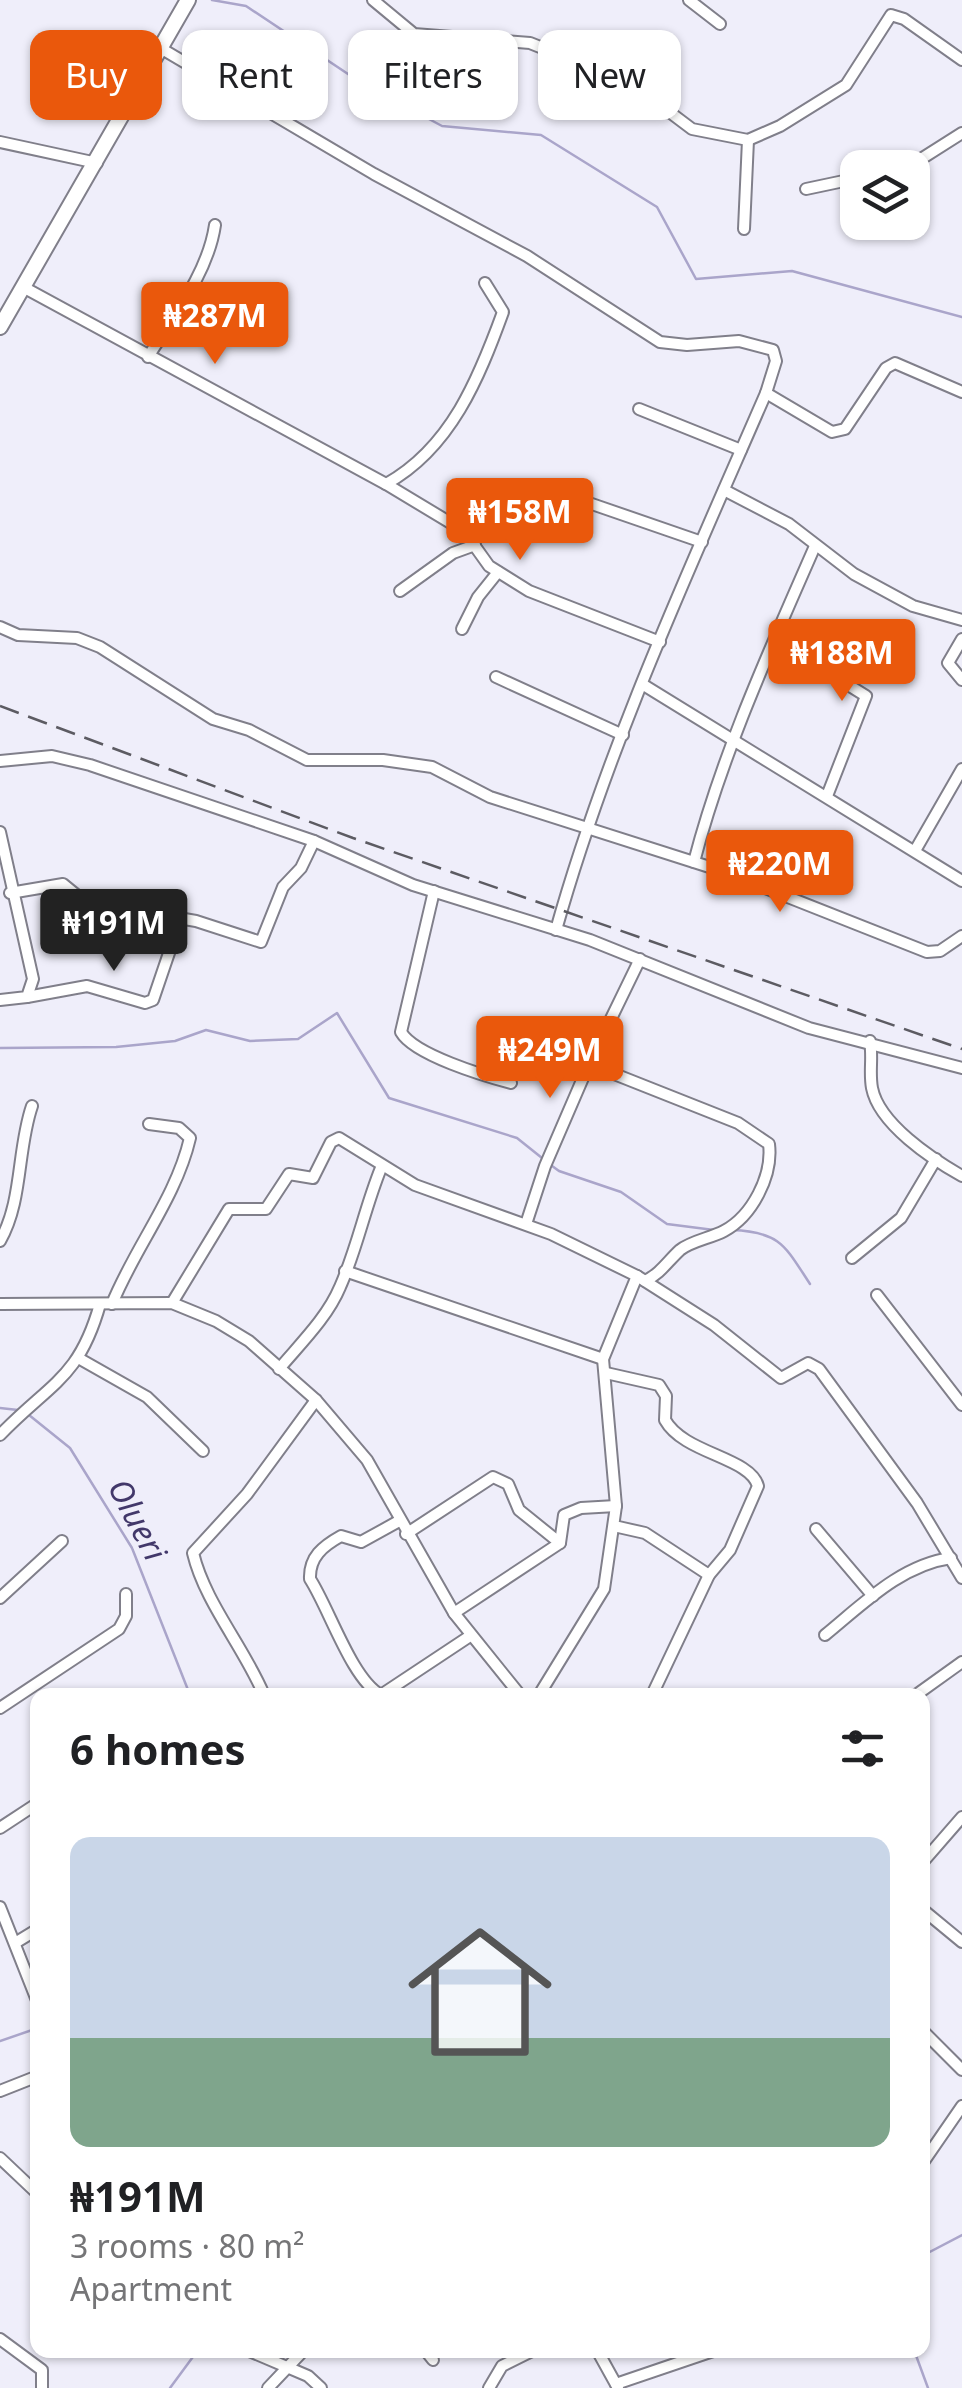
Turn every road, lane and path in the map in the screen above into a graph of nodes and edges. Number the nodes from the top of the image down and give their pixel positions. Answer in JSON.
{"nodes":[{"id":1,"x":188,"y":0,"type":"edge"},
{"id":2,"x":373,"y":0,"type":"edge"},
{"id":3,"x":688,"y":0,"type":"edge"},
{"id":4,"x":720,"y":24,"type":"dead end"},
{"id":5,"x":162,"y":49,"type":"joint"},
{"id":6,"x":962,"y":60,"type":"edge"},
{"id":7,"x":122,"y":120,"type":"edge"},
{"id":8,"x":962,"y":133,"type":"edge"},
{"id":9,"x":748,"y":140,"type":"junction"},
{"id":10,"x":0,"y":142,"type":"edge"},
{"id":11,"x":930,"y":153,"type":"edge"},
{"id":12,"x":98,"y":163,"type":"junction"},
{"id":13,"x":840,"y":182,"type":"edge"},
{"id":14,"x":806,"y":189,"type":"dead end"},
{"id":15,"x":215,"y":225,"type":"dead end"},
{"id":16,"x":744,"y":229,"type":"dead end"},
{"id":17,"x":485,"y":283,"type":"dead end"},
{"id":18,"x":24,"y":288,"type":"junction"},
{"id":19,"x":0,"y":327,"type":"edge"},
{"id":20,"x":148,"y":357,"type":"junction"},
{"id":21,"x":766,"y":392,"type":"junction"},
{"id":22,"x":962,"y":392,"type":"edge"},
{"id":23,"x":639,"y":409,"type":"dead end"},
{"id":24,"x":741,"y":450,"type":"junction"},
{"id":25,"x":386,"y":484,"type":"junction"},
{"id":26,"x":724,"y":490,"type":"junction"},
{"id":27,"x":586,"y":502,"type":"dead end"},
{"id":28,"x":702,"y":542,"type":"junction"},
{"id":29,"x":474,"y":545,"type":"junction"},
{"id":30,"x":814,"y":546,"type":"junction"},
{"id":31,"x":498,"y":572,"type":"junction"},
{"id":32,"x":400,"y":591,"type":"dead end"},
{"id":33,"x":962,"y":620,"type":"edge"},
{"id":34,"x":0,"y":626,"type":"edge"},
{"id":35,"x":462,"y":629,"type":"dead end"},
{"id":36,"x":962,"y":638,"type":"edge"},
{"id":37,"x":776,"y":640,"type":"junction"},
{"id":38,"x":660,"y":642,"type":"junction"},
{"id":39,"x":496,"y":677,"type":"dead end"},
{"id":40,"x":962,"y":680,"type":"edge"},
{"id":41,"x":642,"y":684,"type":"junction"},
{"id":42,"x":623,"y":735,"type":"junction"},
{"id":43,"x":732,"y":737,"type":"junction"},
{"id":44,"x":0,"y":761,"type":"edge"},
{"id":45,"x":962,"y":769,"type":"edge"},
{"id":46,"x":828,"y":796,"type":"junction"},
{"id":47,"x":589,"y":827,"type":"junction"},
{"id":48,"x":0,"y":832,"type":"edge"},
{"id":49,"x":314,"y":841,"type":"junction"},
{"id":50,"x":916,"y":849,"type":"junction"},
{"id":51,"x":694,"y":862,"type":"junction"},
{"id":52,"x":962,"y":881,"type":"edge"},
{"id":53,"x":434,"y":891,"type":"junction"},
{"id":54,"x":10,"y":893,"type":"junction"},
{"id":55,"x":174,"y":920,"type":"junction"},
{"id":56,"x":556,"y":930,"type":"junction"},
{"id":57,"x":962,"y":936,"type":"edge"},
{"id":58,"x":640,"y":959,"type":"junction"},
{"id":59,"x":27,"y":996,"type":"junction"},
{"id":60,"x":0,"y":1000,"type":"edge"},
{"id":61,"x":870,"y":1040,"type":"junction"},
{"id":62,"x":589,"y":1064,"type":"junction"},
{"id":63,"x":962,"y":1068,"type":"edge"},
{"id":64,"x":511,"y":1083,"type":"dead end"},
{"id":65,"x":32,"y":1106,"type":"dead end"},
{"id":66,"x":149,"y":1124,"type":"dead end"},
{"id":67,"x":936,"y":1159,"type":"junction"},
{"id":68,"x":381,"y":1168,"type":"junction"},
{"id":69,"x":962,"y":1176,"type":"edge"},
{"id":70,"x":526,"y":1224,"type":"junction"},
{"id":71,"x":0,"y":1240,"type":"edge"},
{"id":72,"x":852,"y":1258,"type":"dead end"},
{"id":73,"x":345,"y":1270,"type":"junction"},
{"id":74,"x":641,"y":1278,"type":"junction"},
{"id":75,"x":878,"y":1294,"type":"dead end"},
{"id":76,"x":172,"y":1303,"type":"junction"},
{"id":77,"x":0,"y":1304,"type":"edge"},
{"id":78,"x":106,"y":1304,"type":"junction"},
{"id":79,"x":80,"y":1359,"type":"junction"},
{"id":80,"x":603,"y":1359,"type":"junction"},
{"id":81,"x":278,"y":1369,"type":"junction"},
{"id":82,"x":606,"y":1373,"type":"junction"},
{"id":83,"x":316,"y":1400,"type":"junction"},
{"id":84,"x":962,"y":1404,"type":"edge"},
{"id":85,"x":0,"y":1434,"type":"edge"},
{"id":86,"x":203,"y":1451,"type":"dead end"},
{"id":87,"x":616,"y":1506,"type":"junction"},
{"id":88,"x":398,"y":1521,"type":"junction"},
{"id":89,"x":614,"y":1526,"type":"junction"},
{"id":90,"x":816,"y":1529,"type":"dead end"},
{"id":91,"x":406,"y":1534,"type":"junction"},
{"id":92,"x":62,"y":1541,"type":"dead end"},
{"id":93,"x":560,"y":1544,"type":"junction"},
{"id":94,"x":952,"y":1558,"type":"junction"},
{"id":95,"x":710,"y":1575,"type":"junction"},
{"id":96,"x":962,"y":1578,"type":"edge"},
{"id":97,"x":126,"y":1594,"type":"dead end"},
{"id":98,"x":873,"y":1596,"type":"junction"},
{"id":99,"x":0,"y":1598,"type":"edge"},
{"id":100,"x":454,"y":1614,"type":"junction"},
{"id":101,"x":825,"y":1635,"type":"dead end"},
{"id":102,"x":470,"y":1636,"type":"junction"},
{"id":103,"x":958,"y":1666,"type":"edge"},
{"id":104,"x":962,"y":1681,"type":"edge"},
{"id":105,"x":30,"y":1688,"type":"edge"},
{"id":106,"x":30,"y":1688,"type":"edge"},
{"id":107,"x":260,"y":1688,"type":"edge"},
{"id":108,"x":369,"y":1688,"type":"edge"},
{"id":109,"x":392,"y":1688,"type":"edge"},
{"id":110,"x":514,"y":1688,"type":"edge"},
{"id":111,"x":542,"y":1688,"type":"edge"},
{"id":112,"x":655,"y":1688,"type":"edge"},
{"id":113,"x":926,"y":1688,"type":"edge"},
{"id":114,"x":0,"y":1708,"type":"edge"},
{"id":115,"x":30,"y":1808,"type":"edge"},
{"id":116,"x":962,"y":1817,"type":"edge"},
{"id":117,"x":0,"y":1828,"type":"edge"},
{"id":118,"x":930,"y":1852,"type":"edge"},
{"id":119,"x":0,"y":1907,"type":"edge"},
{"id":120,"x":930,"y":1916,"type":"edge"},
{"id":121,"x":30,"y":1934,"type":"edge"},
{"id":122,"x":962,"y":1942,"type":"edge"},
{"id":123,"x":15,"y":1943,"type":"junction"},
{"id":124,"x":30,"y":1982,"type":"edge"},
{"id":125,"x":930,"y":2038,"type":"edge"},
{"id":126,"x":962,"y":2070,"type":"edge"},
{"id":127,"x":30,"y":2079,"type":"edge"},
{"id":128,"x":0,"y":2090,"type":"edge"},
{"id":129,"x":962,"y":2106,"type":"edge"},
{"id":130,"x":930,"y":2152,"type":"edge"},
{"id":131,"x":0,"y":2158,"type":"edge"},
{"id":132,"x":30,"y":2186,"type":"edge"},
{"id":133,"x":0,"y":2339,"type":"edge"},
{"id":134,"x":268,"y":2358,"type":"edge"},
{"id":135,"x":296,"y":2358,"type":"edge"},
{"id":136,"x":304,"y":2358,"type":"edge"},
{"id":137,"x":518,"y":2358,"type":"edge"},
{"id":138,"x":601,"y":2358,"type":"edge"},
{"id":139,"x":694,"y":2358,"type":"edge"},
{"id":140,"x":288,"y":2366,"type":"junction"},
{"id":141,"x":308,"y":2376,"type":"junction"},
{"id":142,"x":617,"y":2386,"type":"edge"},
{"id":143,"x":42,"y":2388,"type":"edge"},
{"id":144,"x":268,"y":2388,"type":"edge"},
{"id":145,"x":321,"y":2388,"type":"edge"},
{"id":146,"x":488,"y":2388,"type":"edge"}],
"edges":[{"from":1,"to":5,"type":"street"},
{"from":2,"to":9,"type":"street"},
{"from":3,"to":4,"type":"street"},
{"from":5,"to":21,"type":"street"},
{"from":6,"to":9,"type":"street"},
{"from":7,"to":12,"type":"street"},
{"from":8,"to":11,"type":"street"},
{"from":9,"to":16,"type":"street"},
{"from":10,"to":12,"type":"street"},
{"from":12,"to":18,"type":"street"},
{"from":13,"to":14,"type":"street"},
{"from":15,"to":20,"type":"street"},
{"from":17,"to":25,"type":"street"},
{"from":18,"to":19,"type":"street"},
{"from":18,"to":20,"type":"street"},
{"from":20,"to":25,"type":"street"},
{"from":21,"to":22,"type":"street"},
{"from":21,"to":24,"type":"street"},
{"from":23,"to":24,"type":"street"},
{"from":24,"to":26,"type":"street"},
{"from":25,"to":29,"type":"street"},
{"from":26,"to":28,"type":"street"},
{"from":26,"to":30,"type":"street"},
{"from":27,"to":28,"type":"street"},
{"from":28,"to":38,"type":"street"},
{"from":29,"to":31,"type":"street"},
{"from":29,"to":32,"type":"street"},
{"from":30,"to":33,"type":"street"},
{"from":30,"to":37,"type":"street"},
{"from":31,"to":35,"type":"street"},
{"from":31,"to":38,"type":"street"},
{"from":34,"to":47,"type":"street"},
{"from":36,"to":40,"type":"street"},
{"from":37,"to":43,"type":"street"},
{"from":37,"to":46,"type":"street"},
{"from":38,"to":41,"type":"street"},
{"from":39,"to":42,"type":"street"},
{"from":41,"to":42,"type":"street"},
{"from":41,"to":43,"type":"street"},
{"from":42,"to":47,"type":"street"},
{"from":43,"to":46,"type":"street"},
{"from":43,"to":51,"type":"street"},
{"from":44,"to":49,"type":"street"},
{"from":45,"to":50,"type":"street"},
{"from":46,"to":50,"type":"street"},
{"from":47,"to":51,"type":"street"},
{"from":47,"to":56,"type":"street"},
{"from":48,"to":54,"type":"street"},
{"from":49,"to":53,"type":"street"},
{"from":49,"to":55,"type":"street"},
{"from":50,"to":52,"type":"street"},
{"from":51,"to":57,"type":"street"},
{"from":53,"to":56,"type":"street"},
{"from":53,"to":64,"type":"street"},
{"from":54,"to":55,"type":"street"},
{"from":54,"to":59,"type":"street"},
{"from":55,"to":59,"type":"street"},
{"from":56,"to":58,"type":"street"},
{"from":58,"to":61,"type":"street"},
{"from":58,"to":62,"type":"street"},
{"from":59,"to":60,"type":"street"},
{"from":61,"to":63,"type":"street"},
{"from":61,"to":67,"type":"street"},
{"from":62,"to":70,"type":"street"},
{"from":62,"to":74,"type":"street"},
{"from":65,"to":71,"type":"street"},
{"from":66,"to":78,"type":"street"},
{"from":67,"to":69,"type":"street"},
{"from":67,"to":72,"type":"street"},
{"from":68,"to":70,"type":"street"},
{"from":68,"to":73,"type":"street"},
{"from":68,"to":76,"type":"street"},
{"from":70,"to":74,"type":"street"},
{"from":73,"to":80,"type":"street"},
{"from":73,"to":81,"type":"street"},
{"from":74,"to":80,"type":"street"},
{"from":74,"to":94,"type":"street"},
{"from":75,"to":84,"type":"street"},
{"from":76,"to":78,"type":"street"},
{"from":76,"to":81,"type":"street"},
{"from":77,"to":78,"type":"street"},
{"from":78,"to":79,"type":"street"},
{"from":79,"to":85,"type":"street"},
{"from":79,"to":86,"type":"street"},
{"from":80,"to":82,"type":"street"},
{"from":81,"to":83,"type":"street"},
{"from":82,"to":87,"type":"street"},
{"from":82,"to":95,"type":"street"},
{"from":83,"to":88,"type":"street"},
{"from":83,"to":107,"type":"street"},
{"from":87,"to":89,"type":"street"},
{"from":87,"to":93,"type":"street"},
{"from":88,"to":91,"type":"street"},
{"from":88,"to":108,"type":"street"},
{"from":89,"to":95,"type":"street"},
{"from":89,"to":111,"type":"street"},
{"from":90,"to":98,"type":"street"},
{"from":91,"to":93,"type":"street"},
{"from":91,"to":100,"type":"street"},
{"from":92,"to":99,"type":"street"},
{"from":93,"to":100,"type":"street"},
{"from":94,"to":96,"type":"street"},
{"from":94,"to":98,"type":"street"},
{"from":95,"to":112,"type":"street"},
{"from":97,"to":106,"type":"street"},
{"from":98,"to":101,"type":"street"},
{"from":100,"to":102,"type":"street"},
{"from":102,"to":109,"type":"street"},
{"from":102,"to":110,"type":"street"},
{"from":103,"to":104,"type":"street"},
{"from":103,"to":113,"type":"street"},
{"from":105,"to":114,"type":"street"},
{"from":115,"to":117,"type":"street"},
{"from":116,"to":118,"type":"street"},
{"from":119,"to":123,"type":"street"},
{"from":120,"to":122,"type":"street"},
{"from":121,"to":123,"type":"street"},
{"from":123,"to":124,"type":"street"},
{"from":125,"to":126,"type":"street"},
{"from":127,"to":128,"type":"street"},
{"from":129,"to":130,"type":"street"},
{"from":131,"to":132,"type":"street"},
{"from":133,"to":143,"type":"street"},
{"from":134,"to":140,"type":"street"},
{"from":135,"to":140,"type":"street"},
{"from":136,"to":141,"type":"street"},
{"from":137,"to":146,"type":"street"},
{"from":138,"to":142,"type":"street"},
{"from":139,"to":142,"type":"street"},
{"from":140,"to":141,"type":"street"},
{"from":140,"to":144,"type":"street"},
{"from":141,"to":145,"type":"street"}]}
